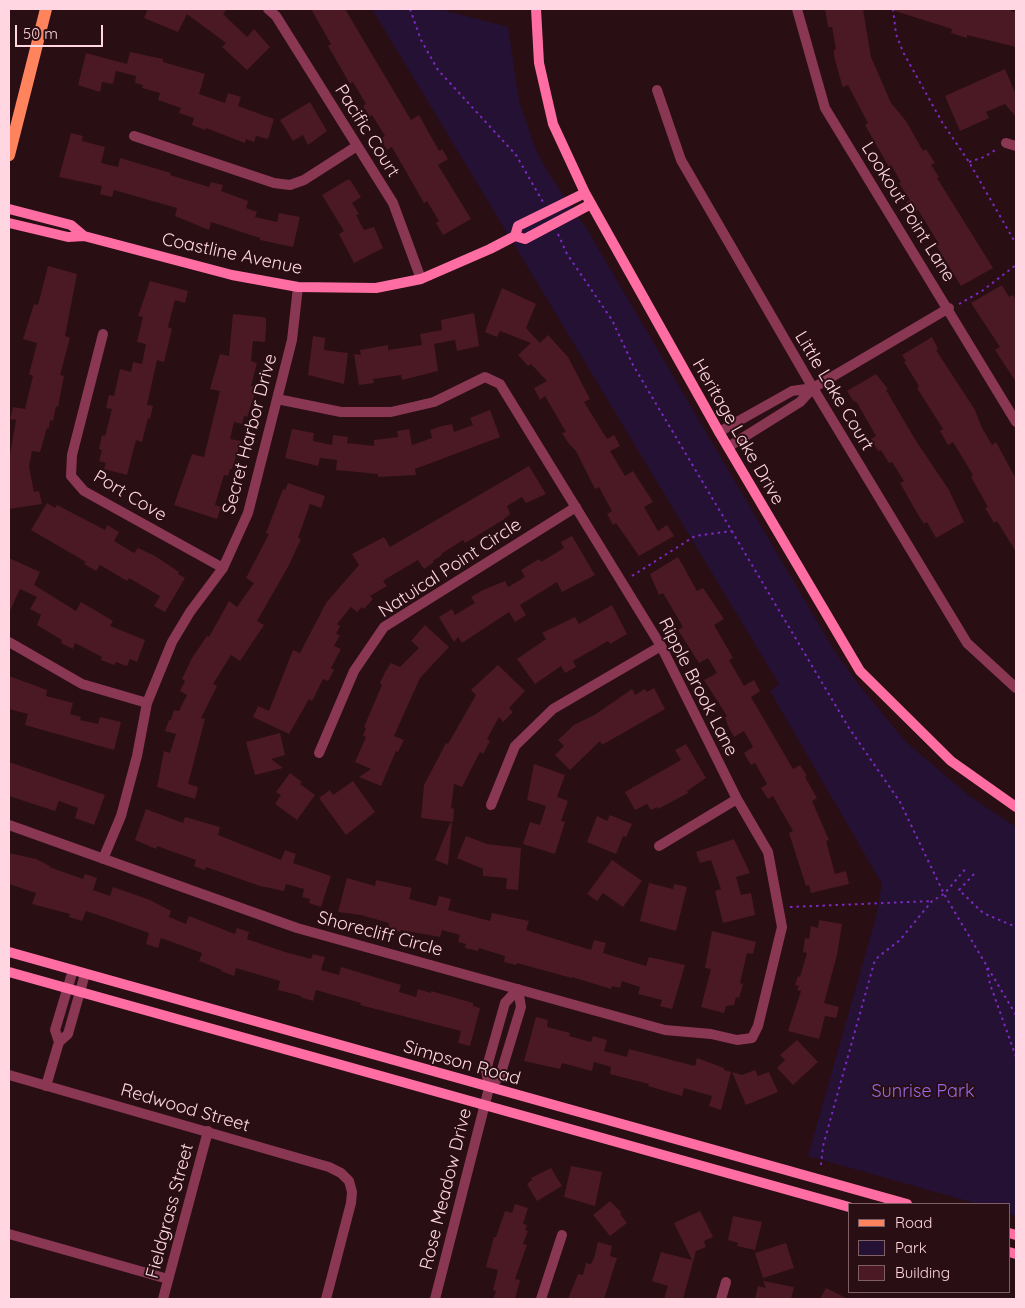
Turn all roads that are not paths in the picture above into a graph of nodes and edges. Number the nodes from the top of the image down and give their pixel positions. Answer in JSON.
{"nodes":[{"id":1,"x":46,"y":9,"type":"edge"},
{"id":2,"x":268,"y":9,"type":"edge"},
{"id":3,"x":536,"y":9,"type":"edge"},
{"id":4,"x":797,"y":9,"type":"edge"},
{"id":5,"x":657,"y":90,"type":"dead end"},
{"id":6,"x":134,"y":136,"type":"dead end"},
{"id":7,"x":357,"y":146,"type":"junction"},
{"id":8,"x":9,"y":155,"type":"edge"},
{"id":9,"x":585,"y":193,"type":"junction"},
{"id":10,"x":591,"y":204,"type":"junction"},
{"id":11,"x":9,"y":209,"type":"edge"},
{"id":12,"x":9,"y":223,"type":"edge"},
{"id":13,"x":84,"y":236,"type":"junction"},
{"id":14,"x":515,"y":236,"type":"junction"},
{"id":15,"x":421,"y":279,"type":"junction"},
{"id":16,"x":298,"y":287,"type":"junction"},
{"id":17,"x":949,"y":308,"type":"junction"},
{"id":18,"x":103,"y":334,"type":"dead end"},
{"id":19,"x":813,"y":388,"type":"junction"},
{"id":20,"x":277,"y":398,"type":"junction"},
{"id":21,"x":1016,"y":422,"type":"edge"},
{"id":22,"x":718,"y":432,"type":"junction"},
{"id":23,"x":728,"y":447,"type":"junction"},
{"id":24,"x":576,"y":508,"type":"junction"},
{"id":25,"x":223,"y":568,"type":"junction"},
{"id":26,"x":9,"y":642,"type":"edge"},
{"id":27,"x":662,"y":646,"type":"junction"},
{"id":28,"x":1016,"y":688,"type":"edge"},
{"id":29,"x":147,"y":703,"type":"junction"},
{"id":30,"x":320,"y":753,"type":"dead end"},
{"id":31,"x":737,"y":799,"type":"junction"},
{"id":32,"x":491,"y":805,"type":"dead end"},
{"id":33,"x":1016,"y":807,"type":"edge"},
{"id":34,"x":9,"y":825,"type":"edge"},
{"id":35,"x":659,"y":846,"type":"dead end"},
{"id":36,"x":103,"y":858,"type":"junction"},
{"id":37,"x":9,"y":952,"type":"edge"},
{"id":38,"x":73,"y":970,"type":"junction"},
{"id":39,"x":9,"y":972,"type":"edge"},
{"id":40,"x":84,"y":974,"type":"junction"},
{"id":41,"x":67,"y":988,"type":"junction"},
{"id":42,"x":518,"y":989,"type":"junction"},
{"id":43,"x":80,"y":992,"type":"junction"},
{"id":44,"x":752,"y":1038,"type":"joint"},
{"id":45,"x":59,"y":1042,"type":"junction"},
{"id":46,"x":9,"y":1075,"type":"edge"},
{"id":47,"x":46,"y":1086,"type":"junction"},
{"id":48,"x":489,"y":1088,"type":"junction"},
{"id":49,"x":484,"y":1106,"type":"junction"},
{"id":50,"x":208,"y":1131,"type":"junction"},
{"id":51,"x":903,"y":1203,"type":"edge"},
{"id":52,"x":848,"y":1207,"type":"edge"},
{"id":53,"x":9,"y":1234,"type":"edge"},
{"id":54,"x":562,"y":1235,"type":"dead end"},
{"id":55,"x":168,"y":1279,"type":"junction"},
{"id":56,"x":726,"y":1282,"type":"dead end"},
{"id":57,"x":163,"y":1299,"type":"edge"},
{"id":58,"x":326,"y":1299,"type":"edge"},
{"id":59,"x":435,"y":1299,"type":"edge"},
{"id":60,"x":541,"y":1299,"type":"edge"},
{"id":61,"x":722,"y":1299,"type":"edge"}],
"edges":[{"from":1,"to":8,"type":"main road"},
{"from":2,"to":7,"type":"street","name":"Pacific Court"},
{"from":3,"to":9,"type":"main road","name":"Heritage Lake Drive"},
{"from":4,"to":17,"type":"street","name":"Lookout Point Lane"},
{"from":5,"to":19,"type":"street","name":"Little Lake Court"},
{"from":6,"to":7,"type":"street"},
{"from":7,"to":15,"type":"street","name":"Pacific Court"},
{"from":9,"to":10,"type":"main road","name":"Heritage Lake Drive"},
{"from":9,"to":14,"type":"main road","name":"Coastline Avenue"},
{"from":10,"to":14,"type":"main road","name":"Coastline Avenue"},
{"from":10,"to":22,"type":"main road","name":"Heritage Lake Drive"},
{"from":11,"to":13,"type":"main road","name":"Coastline Avenue"},
{"from":12,"to":13,"type":"main road","name":"Coastline Avenue"},
{"from":13,"to":16,"type":"main road","name":"Coastline Avenue"},
{"from":14,"to":15,"type":"main road","name":"Coastline Avenue"},
{"from":15,"to":16,"type":"main road","name":"Coastline Avenue"},
{"from":16,"to":20,"type":"street","name":"Secret Harbor Drive"},
{"from":17,"to":19,"type":"street"},
{"from":17,"to":21,"type":"street","name":"Lookout Point Lane"},
{"from":18,"to":25,"type":"street","name":"Port Cove"},
{"from":19,"to":22,"type":"street"},
{"from":19,"to":23,"type":"street"},
{"from":19,"to":28,"type":"street","name":"Little Lake Court"},
{"from":20,"to":24,"type":"street","name":"Ripple Brook Lane"},
{"from":20,"to":25,"type":"street","name":"Secret Harbor Drive"},
{"from":22,"to":23,"type":"main road","name":"Heritage Lake Drive"},
{"from":23,"to":33,"type":"main road","name":"Heritage Lake Drive"},
{"from":24,"to":27,"type":"street","name":"Ripple Brook Lane"},
{"from":24,"to":30,"type":"street","name":"Natuical Point Circle"},
{"from":25,"to":29,"type":"street","name":"Secret Harbor Drive"},
{"from":26,"to":29,"type":"street"},
{"from":27,"to":31,"type":"street","name":"Ripple Brook Lane"},
{"from":27,"to":32,"type":"street"},
{"from":29,"to":36,"type":"street","name":"Secret Harbor Drive"},
{"from":31,"to":35,"type":"street"},
{"from":31,"to":44,"type":"street","name":"Ripple Brook Lane"},
{"from":34,"to":36,"type":"street","name":"Shorecliff Circle"},
{"from":36,"to":42,"type":"street","name":"Shorecliff Circle"},
{"from":37,"to":38,"type":"main road","name":"Simpson Road"},
{"from":38,"to":40,"type":"main road","name":"Simpson Road"},
{"from":38,"to":41,"type":"street"},
{"from":39,"to":41,"type":"main road","name":"Simpson Road"},
{"from":40,"to":43,"type":"street"},
{"from":40,"to":48,"type":"main road","name":"Simpson Road"},
{"from":41,"to":43,"type":"main road","name":"Simpson Road"},
{"from":41,"to":45,"type":"street"},
{"from":42,"to":44,"type":"street","name":"Shorecliff Circle"},
{"from":42,"to":48,"type":"street"},
{"from":42,"to":48,"type":"street"},
{"from":43,"to":45,"type":"street"},
{"from":43,"to":49,"type":"main road","name":"Simpson Road"},
{"from":45,"to":47,"type":"street"},
{"from":46,"to":47,"type":"street","name":"Redwood Street"},
{"from":47,"to":50,"type":"street","name":"Redwood Street"},
{"from":48,"to":49,"type":"street","name":"Rose Meadow Drive"},
{"from":48,"to":51,"type":"main road","name":"Simpson Road"},
{"from":49,"to":52,"type":"main road","name":"Simpson Road"},
{"from":49,"to":59,"type":"street","name":"Rose Meadow Drive"},
{"from":50,"to":55,"type":"street","name":"Fieldgrass Street"},
{"from":50,"to":58,"type":"street","name":"Redwood Street"},
{"from":53,"to":55,"type":"street"},
{"from":54,"to":60,"type":"street"},
{"from":55,"to":57,"type":"street","name":"Fieldgrass Street"},
{"from":56,"to":61,"type":"street"}]}
